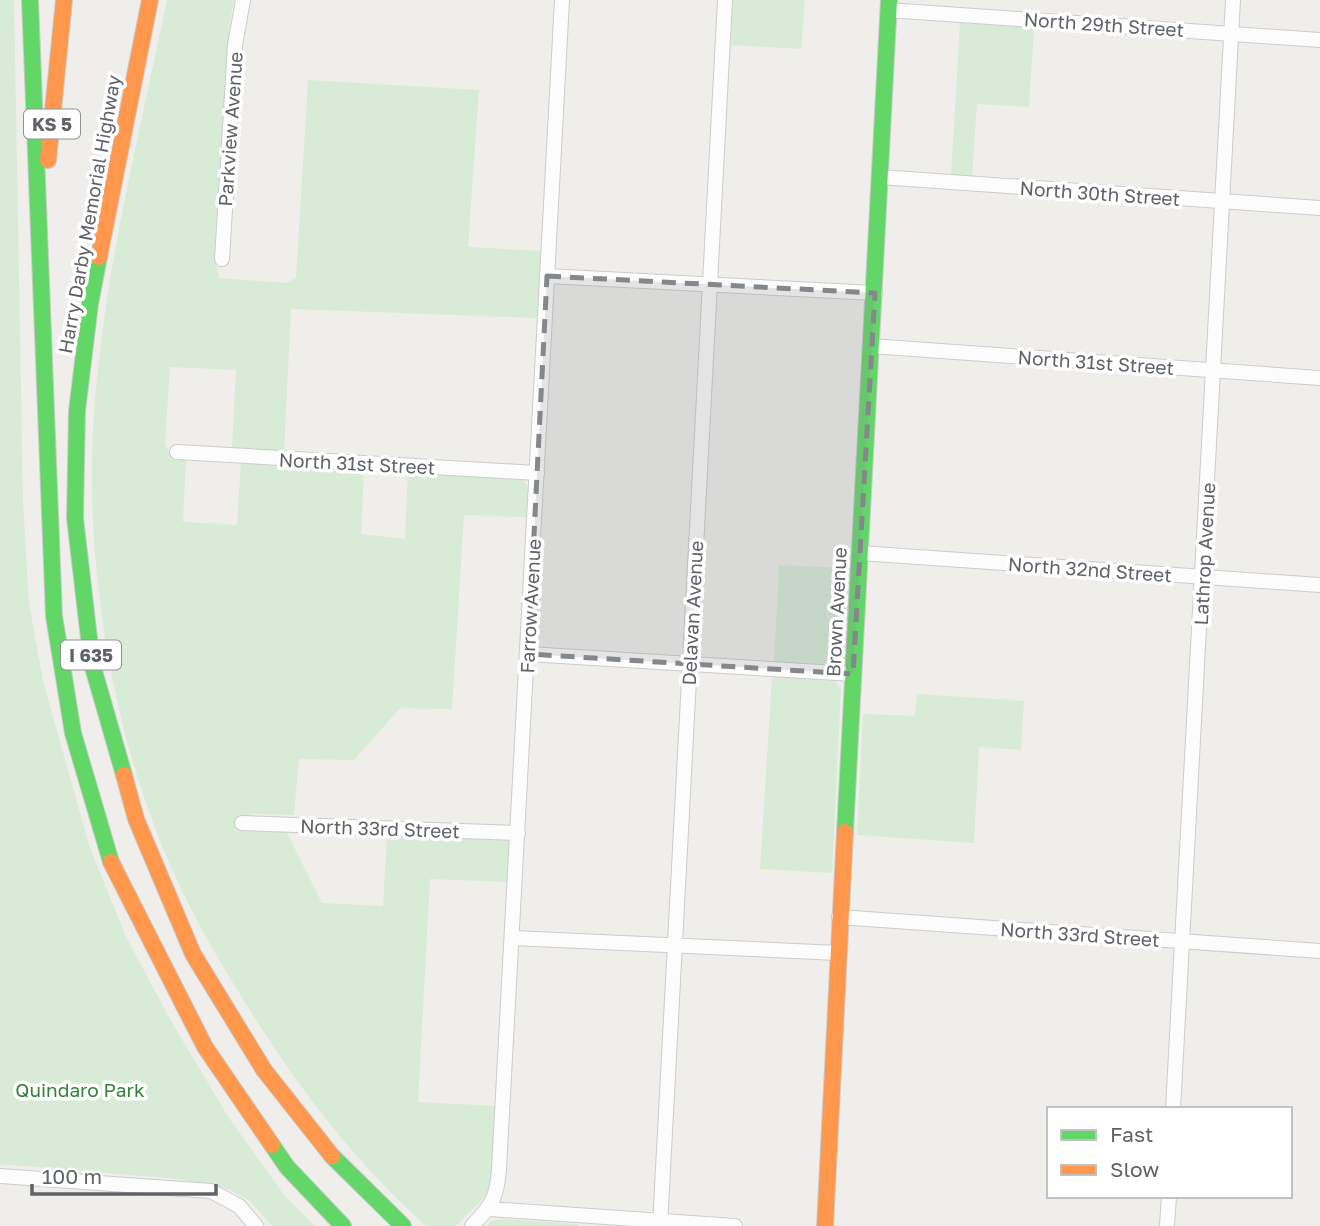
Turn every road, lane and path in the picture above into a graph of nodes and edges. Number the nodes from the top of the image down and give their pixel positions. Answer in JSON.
{"nodes":[{"id":1,"x":30,"y":0,"type":"edge"},
{"id":2,"x":64,"y":0,"type":"edge"},
{"id":3,"x":150,"y":0,"type":"edge"},
{"id":4,"x":243,"y":0,"type":"edge"},
{"id":5,"x":562,"y":0,"type":"edge"},
{"id":6,"x":724,"y":0,"type":"edge"},
{"id":7,"x":1233,"y":0,"type":"edge"},
{"id":8,"x":889,"y":5,"type":"edge"},
{"id":9,"x":1231,"y":33,"type":"junction"},
{"id":10,"x":1320,"y":40,"type":"edge"},
{"id":11,"x":880,"y":177,"type":"junction"},
{"id":12,"x":1222,"y":202,"type":"junction"},
{"id":13,"x":1320,"y":208,"type":"edge"},
{"id":14,"x":38,"y":248,"type":"junction"},
{"id":15,"x":222,"y":259,"type":"dead end"},
{"id":16,"x":547,"y":276,"type":"junction"},
{"id":17,"x":710,"y":286,"type":"junction"},
{"id":18,"x":875,"y":293,"type":"junction"},
{"id":19,"x":871,"y":346,"type":"junction"},
{"id":20,"x":1214,"y":371,"type":"junction"},
{"id":21,"x":1320,"y":379,"type":"edge"},
{"id":22,"x":177,"y":452,"type":"dead end"},
{"id":23,"x":537,"y":474,"type":"junction"},
{"id":24,"x":860,"y":553,"type":"junction"},
{"id":25,"x":1202,"y":577,"type":"junction"},
{"id":26,"x":1320,"y":585,"type":"edge"},
{"id":27,"x":528,"y":654,"type":"junction"},
{"id":28,"x":690,"y":664,"type":"junction"},
{"id":29,"x":853,"y":674,"type":"junction"},
{"id":30,"x":242,"y":823,"type":"dead end"},
{"id":31,"x":518,"y":833,"type":"junction"},
{"id":32,"x":839,"y":917,"type":"junction"},
{"id":33,"x":513,"y":938,"type":"junction"},
{"id":34,"x":1182,"y":942,"type":"junction"},
{"id":35,"x":675,"y":944,"type":"junction"},
{"id":36,"x":1320,"y":951,"type":"edge"},
{"id":37,"x":838,"y":953,"type":"junction"},
{"id":38,"x":1173,"y":1107,"type":"edge"},
{"id":39,"x":0,"y":1176,"type":"edge"},
{"id":40,"x":1169,"y":1198,"type":"edge"},
{"id":41,"x":489,"y":1209,"type":"junction"},
{"id":42,"x":660,"y":1223,"type":"edge"},
{"id":43,"x":256,"y":1226,"type":"edge"},
{"id":44,"x":343,"y":1226,"type":"edge"},
{"id":45,"x":403,"y":1226,"type":"edge"},
{"id":46,"x":472,"y":1226,"type":"edge"},
{"id":47,"x":735,"y":1226,"type":"edge"},
{"id":48,"x":825,"y":1226,"type":"edge"},
{"id":49,"x":1167,"y":1226,"type":"edge"}],
"edges":[{"from":1,"to":14,"type":"main road","name":"Harry Darby Memorial Highway","number":"I 635"},
{"from":2,"to":14,"type":"main road","number":"KS 5"},
{"from":3,"to":45,"type":"main road","name":"Harry Darby Memorial Highway","number":"I 635"},
{"from":4,"to":15,"type":"street","name":"Parkview Avenue"},
{"from":5,"to":16,"type":"street","name":"Farrow Avenue"},
{"from":6,"to":17,"type":"street","name":"Delavan Avenue"},
{"from":7,"to":9,"type":"street","name":"Lathrop Avenue"},
{"from":8,"to":9,"type":"street","name":"North 29th Street"},
{"from":8,"to":11,"type":"main road","name":"Brown Avenue"},
{"from":9,"to":10,"type":"street","name":"North 29th Street"},
{"from":9,"to":12,"type":"street","name":"Lathrop Avenue"},
{"from":11,"to":12,"type":"street","name":"North 30th Street"},
{"from":11,"to":18,"type":"main road","name":"Brown Avenue"},
{"from":12,"to":13,"type":"street","name":"North 30th Street"},
{"from":12,"to":20,"type":"street","name":"Lathrop Avenue"},
{"from":14,"to":44,"type":"main road","name":"Harry Darby Memorial Highway","number":"I 635"},
{"from":16,"to":17,"type":"street"},
{"from":16,"to":23,"type":"street","name":"Farrow Avenue"},
{"from":17,"to":18,"type":"street"},
{"from":17,"to":28,"type":"street","name":"Delavan Avenue"},
{"from":18,"to":19,"type":"main road","name":"Brown Avenue"},
{"from":19,"to":20,"type":"street","name":"North 31st Street"},
{"from":19,"to":24,"type":"main road","name":"Brown Avenue"},
{"from":20,"to":21,"type":"street","name":"North 31st Street"},
{"from":20,"to":25,"type":"street","name":"Lathrop Avenue"},
{"from":22,"to":23,"type":"street","name":"North 31st Street"},
{"from":23,"to":27,"type":"street","name":"Farrow Avenue"},
{"from":24,"to":25,"type":"street","name":"North 32nd Street"},
{"from":24,"to":29,"type":"main road","name":"Brown Avenue"},
{"from":25,"to":26,"type":"street","name":"North 32nd Street"},
{"from":25,"to":34,"type":"street","name":"Lathrop Avenue"},
{"from":27,"to":28,"type":"street"},
{"from":27,"to":31,"type":"street","name":"Farrow Avenue"},
{"from":28,"to":29,"type":"street"},
{"from":28,"to":35,"type":"street","name":"Delavan Avenue"},
{"from":29,"to":32,"type":"main road","name":"Brown Avenue"},
{"from":30,"to":31,"type":"street","name":"North 33rd Street"},
{"from":31,"to":33,"type":"street","name":"Farrow Avenue"},
{"from":32,"to":34,"type":"street","name":"North 33rd Street"},
{"from":32,"to":37,"type":"main road","name":"Brown Avenue"},
{"from":33,"to":35,"type":"street"},
{"from":33,"to":41,"type":"street","name":"Farrow Avenue"},
{"from":34,"to":36,"type":"street","name":"North 33rd Street"},
{"from":34,"to":38,"type":"street","name":"Lathrop Avenue"},
{"from":35,"to":37,"type":"street"},
{"from":35,"to":42,"type":"street","name":"Delavan Avenue"},
{"from":37,"to":48,"type":"main road","name":"Brown Avenue"},
{"from":39,"to":43,"type":"street"},
{"from":40,"to":49,"type":"street"},
{"from":41,"to":42,"type":"street"},
{"from":41,"to":46,"type":"street"},
{"from":42,"to":47,"type":"street"}]}
